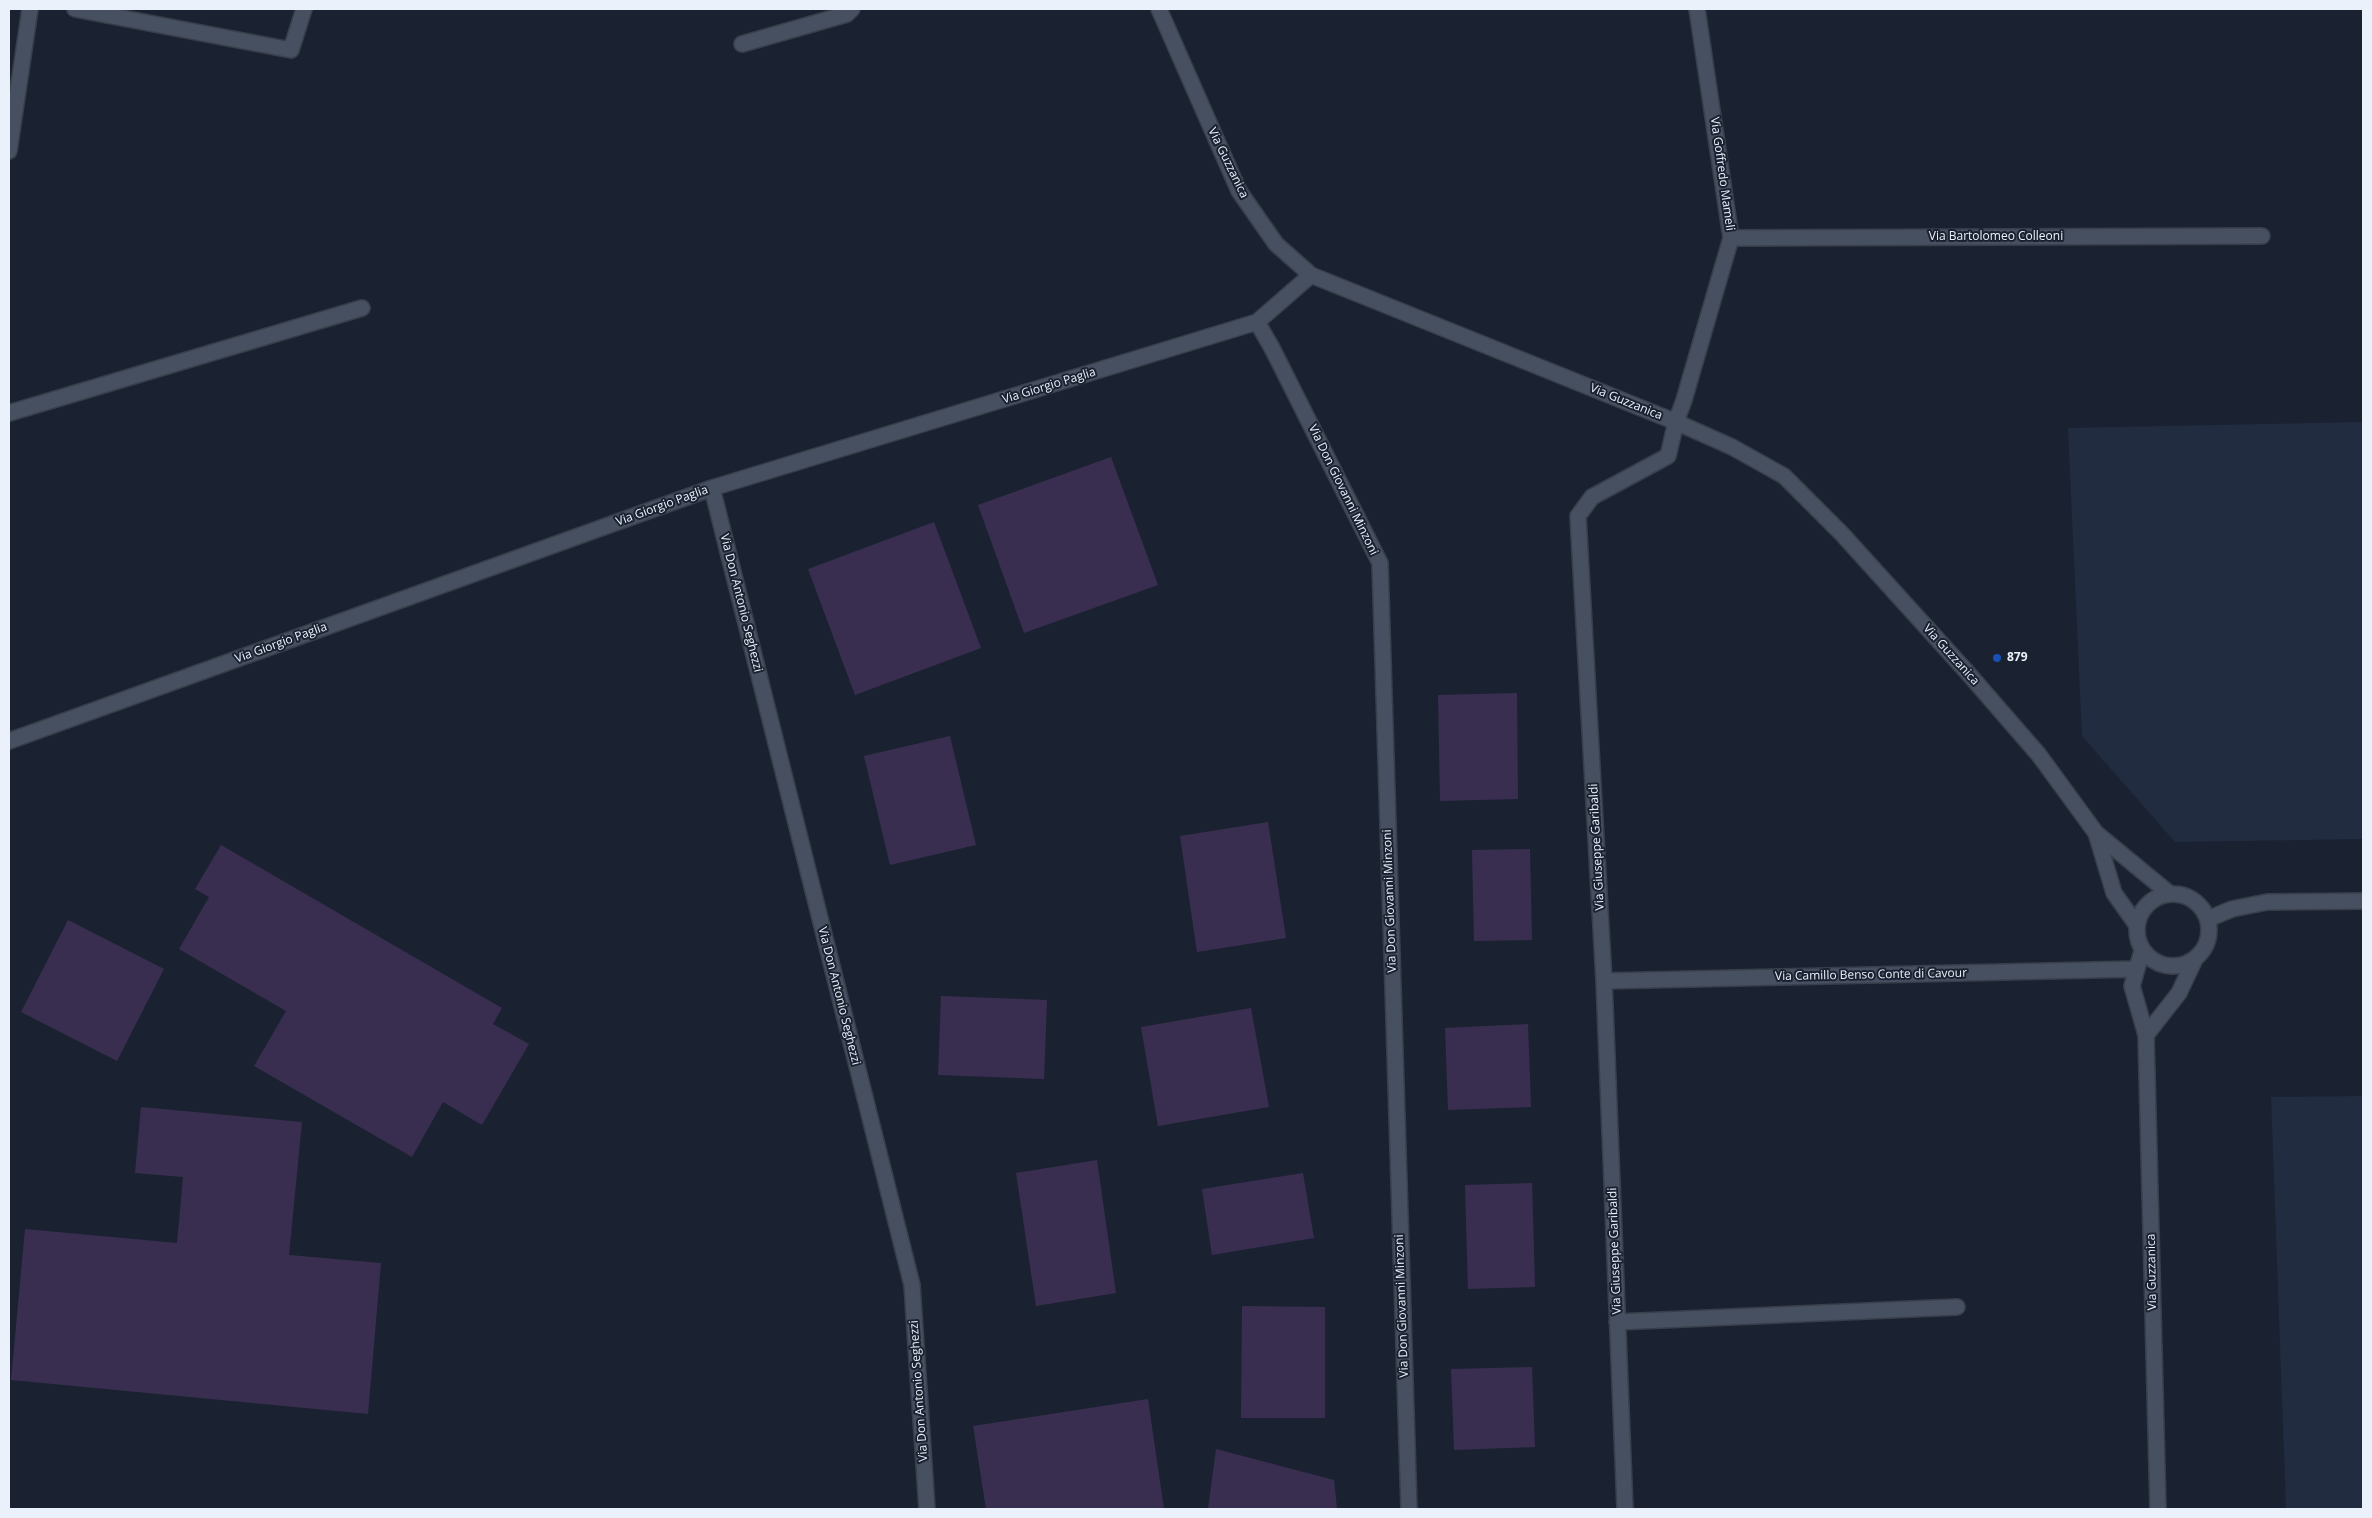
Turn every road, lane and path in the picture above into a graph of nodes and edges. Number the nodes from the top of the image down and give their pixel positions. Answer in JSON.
{"nodes":[{"id":1,"x":30,"y":9,"type":"edge"},
{"id":2,"x":75,"y":9,"type":"edge"},
{"id":3,"x":304,"y":9,"type":"edge"},
{"id":4,"x":852,"y":9,"type":"edge"},
{"id":5,"x":1159,"y":9,"type":"edge"},
{"id":6,"x":1697,"y":9,"type":"edge"},
{"id":7,"x":742,"y":44,"type":"dead end"},
{"id":8,"x":9,"y":151,"type":"edge"},
{"id":9,"x":2262,"y":236,"type":"dead end"},
{"id":10,"x":1731,"y":238,"type":"junction"},
{"id":11,"x":1311,"y":275,"type":"junction"},
{"id":12,"x":362,"y":308,"type":"dead end"},
{"id":13,"x":1257,"y":322,"type":"junction"},
{"id":14,"x":9,"y":413,"type":"edge"},
{"id":15,"x":1676,"y":422,"type":"junction"},
{"id":16,"x":712,"y":488,"type":"junction"},
{"id":17,"x":9,"y":741,"type":"edge"},
{"id":18,"x":2096,"y":833,"type":"junction"},
{"id":19,"x":2170,"y":894,"type":"junction"},
{"id":20,"x":2363,"y":901,"type":"edge"},
{"id":21,"x":2208,"y":919,"type":"junction"},
{"id":22,"x":2136,"y":924,"type":"junction"},
{"id":23,"x":2142,"y":951,"type":"junction"},
{"id":24,"x":2195,"y":959,"type":"junction"},
{"id":25,"x":2137,"y":969,"type":"junction"},
{"id":26,"x":1604,"y":981,"type":"junction"},
{"id":27,"x":2146,"y":1035,"type":"junction"},
{"id":28,"x":1957,"y":1307,"type":"dead end"},
{"id":29,"x":1617,"y":1322,"type":"junction"},
{"id":30,"x":927,"y":1509,"type":"edge"},
{"id":31,"x":1408,"y":1509,"type":"edge"},
{"id":32,"x":1624,"y":1509,"type":"edge"},
{"id":33,"x":2158,"y":1509,"type":"edge"}],
"edges":[{"from":1,"to":8,"type":"street"},
{"from":2,"to":3,"type":"street"},
{"from":4,"to":7,"type":"street"},
{"from":5,"to":11,"type":"street","name":"Via Guzzanica"},
{"from":6,"to":10,"type":"street","name":"Via Goffredo Mameli"},
{"from":9,"to":10,"type":"street","name":"Via Bartolomeo Colleoni"},
{"from":10,"to":15,"type":"street","name":"Via Goffredo Mameli"},
{"from":11,"to":13,"type":"street","name":"Via Giorgio Paglia"},
{"from":11,"to":15,"type":"street","name":"Via Guzzanica"},
{"from":12,"to":14,"type":"street"},
{"from":13,"to":16,"type":"street","name":"Via Giorgio Paglia"},
{"from":13,"to":31,"type":"street","name":"Via Don Giovanni Minzoni"},
{"from":15,"to":18,"type":"street","name":"Via Guzzanica"},
{"from":15,"to":26,"type":"street","name":"Via Giuseppe Garibaldi"},
{"from":16,"to":17,"type":"street","name":"Via Giorgio Paglia"},
{"from":16,"to":30,"type":"street","name":"Via Don Antonio Seghezzi"},
{"from":18,"to":19,"type":"street","name":"Via Guzzanica"},
{"from":18,"to":22,"type":"street","name":"Via Guzzanica"},
{"from":19,"to":21,"type":"street"},
{"from":19,"to":22,"type":"street"},
{"from":20,"to":21,"type":"street"},
{"from":21,"to":24,"type":"street"},
{"from":22,"to":23,"type":"street"},
{"from":23,"to":24,"type":"street"},
{"from":23,"to":25,"type":"street","name":"Via Guzzanica"},
{"from":24,"to":27,"type":"street"},
{"from":25,"to":26,"type":"street","name":"Via Camillo Benso Conte di Cavour"},
{"from":25,"to":27,"type":"street","name":"Via Guzzanica"},
{"from":26,"to":29,"type":"street","name":"Via Giuseppe Garibaldi"},
{"from":27,"to":33,"type":"street","name":"Via Guzzanica"},
{"from":28,"to":29,"type":"street","name":"Via Giuseppe Garibaldi"},
{"from":29,"to":32,"type":"street","name":"Via Giuseppe Garibaldi"}]}
